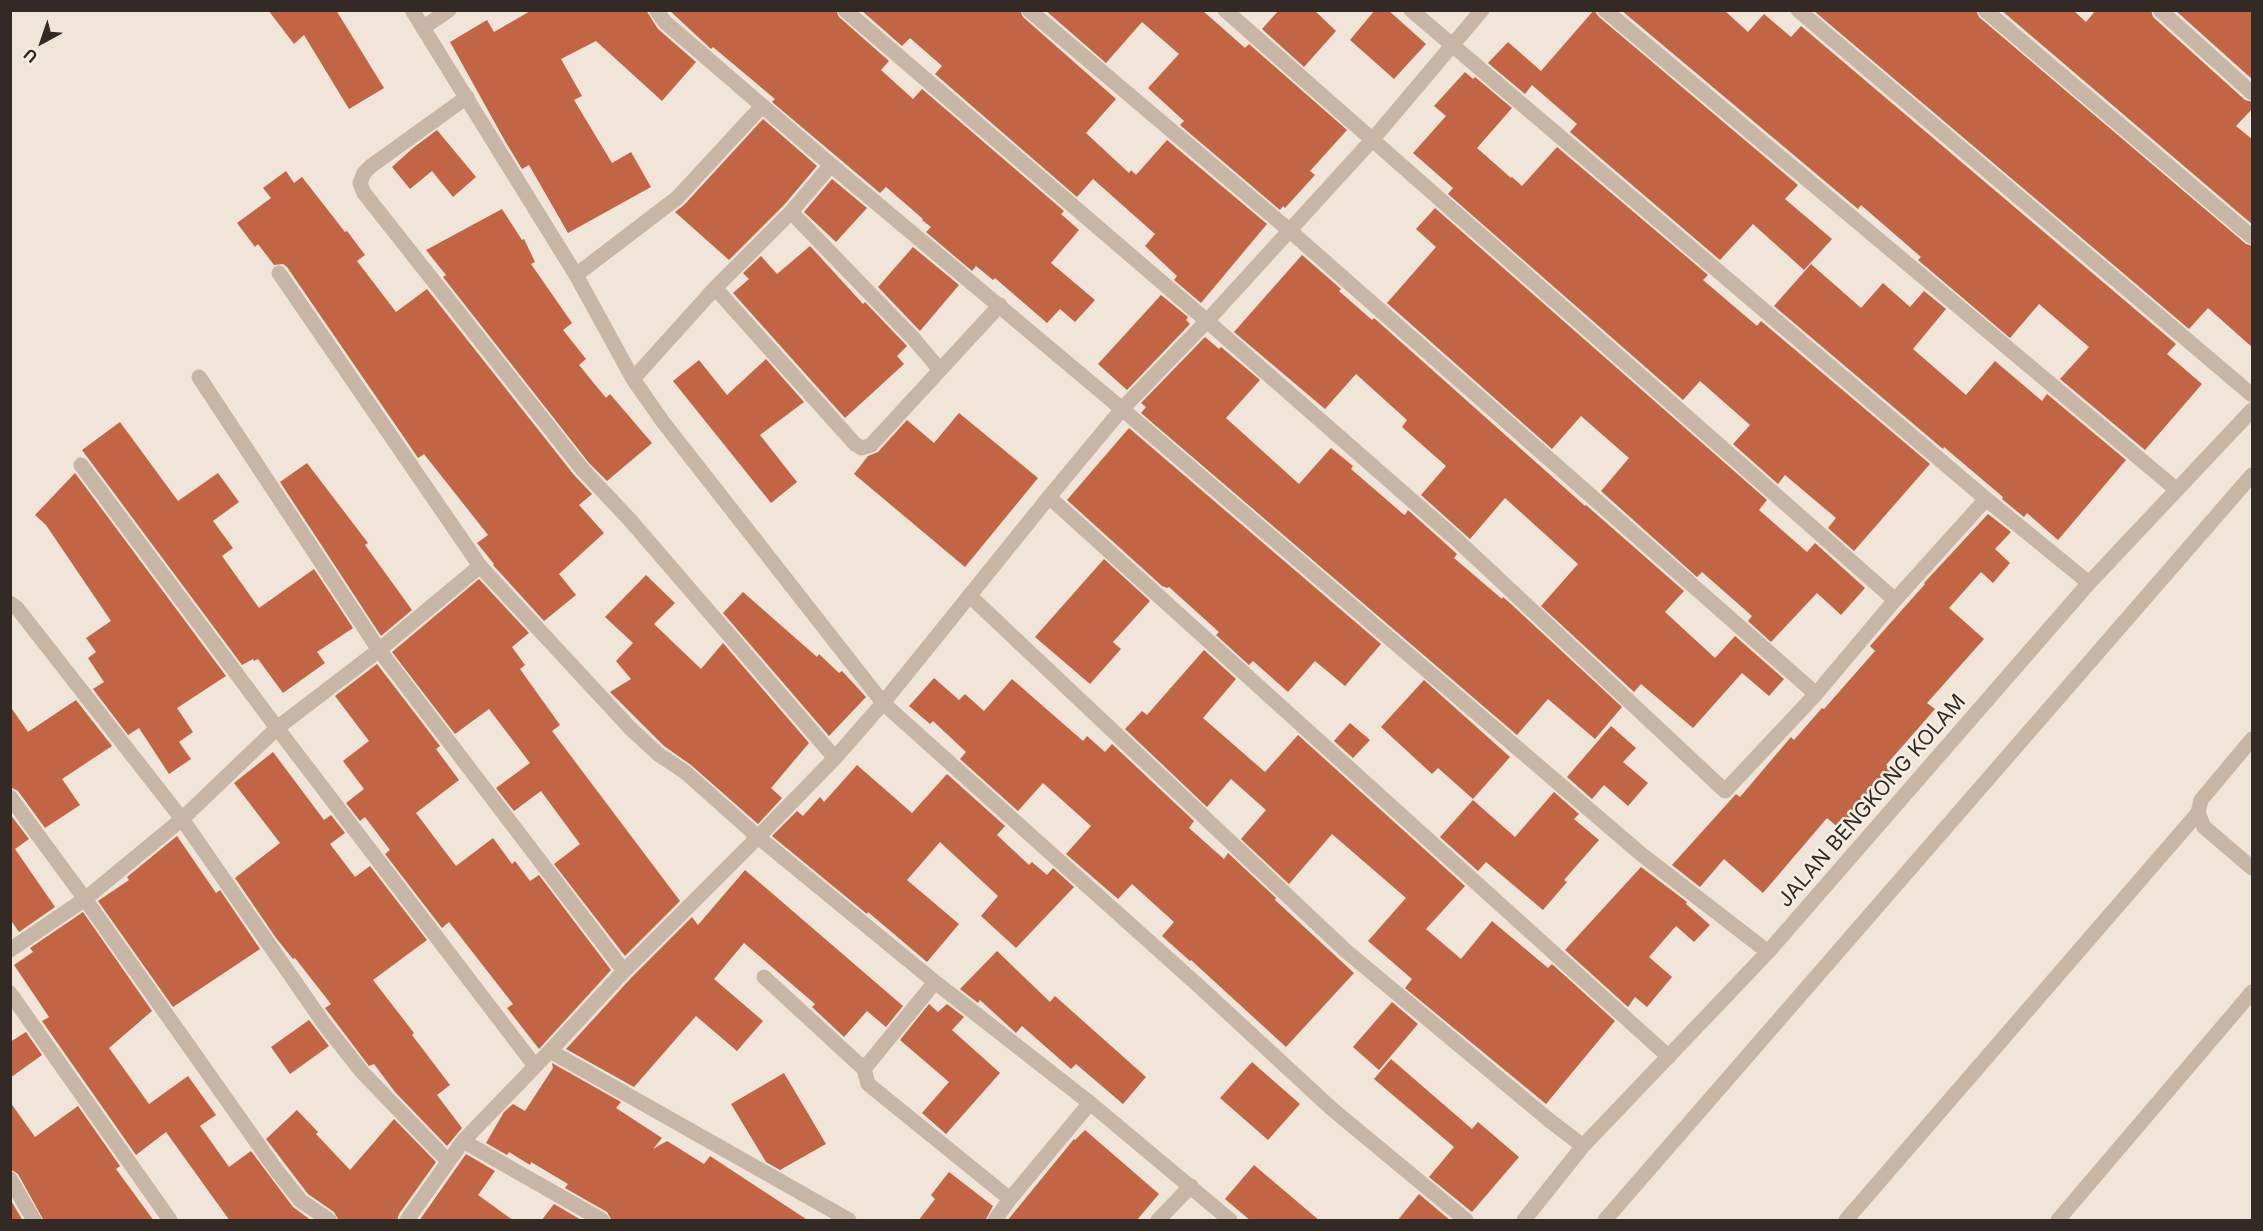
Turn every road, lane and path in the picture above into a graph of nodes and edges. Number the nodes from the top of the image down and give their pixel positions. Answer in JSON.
{"nodes":[{"id":1,"x":412,"y":10,"type":"edge"},
{"id":2,"x":449,"y":10,"type":"edge"},
{"id":3,"x":656,"y":10,"type":"edge"},
{"id":4,"x":845,"y":10,"type":"edge"},
{"id":5,"x":1029,"y":10,"type":"edge"},
{"id":6,"x":1225,"y":10,"type":"edge"},
{"id":7,"x":1411,"y":10,"type":"edge"},
{"id":8,"x":1482,"y":10,"type":"edge"},
{"id":9,"x":1605,"y":10,"type":"edge"},
{"id":10,"x":1798,"y":10,"type":"edge"},
{"id":11,"x":1985,"y":10,"type":"edge"},
{"id":12,"x":2160,"y":10,"type":"edge"},
{"id":13,"x":424,"y":27,"type":"junction"},
{"id":14,"x":1451,"y":46,"type":"junction"},
{"id":15,"x":2253,"y":93,"type":"edge"},
{"id":16,"x":467,"y":97,"type":"junction"},
{"id":17,"x":762,"y":106,"type":"junction"},
{"id":18,"x":1372,"y":139,"type":"junction"},
{"id":19,"x":831,"y":165,"type":"junction"},
{"id":20,"x":791,"y":212,"type":"junction"},
{"id":21,"x":1289,"y":230,"type":"junction"},
{"id":22,"x":2253,"y":237,"type":"edge"},
{"id":23,"x":279,"y":273,"type":"dead end"},
{"id":24,"x":576,"y":275,"type":"junction"},
{"id":25,"x":715,"y":288,"type":"junction"},
{"id":26,"x":1000,"y":305,"type":"junction"},
{"id":27,"x":1207,"y":321,"type":"junction"},
{"id":28,"x":940,"y":370,"type":"junction"},
{"id":29,"x":200,"y":377,"type":"dead end"},
{"id":30,"x":633,"y":379,"type":"junction"},
{"id":31,"x":2253,"y":395,"type":"edge"},
{"id":32,"x":1122,"y":410,"type":"junction"},
{"id":33,"x":2253,"y":410,"type":"edge"},
{"id":34,"x":81,"y":465,"type":"dead end"},
{"id":35,"x":2253,"y":475,"type":"edge"},
{"id":36,"x":2177,"y":490,"type":"junction"},
{"id":37,"x":1049,"y":497,"type":"junction"},
{"id":38,"x":1986,"y":499,"type":"junction"},
{"id":39,"x":480,"y":566,"type":"junction"},
{"id":40,"x":2089,"y":583,"type":"junction"},
{"id":41,"x":970,"y":597,"type":"junction"},
{"id":42,"x":1895,"y":600,"type":"junction"},
{"id":43,"x":10,"y":603,"type":"edge"},
{"id":44,"x":379,"y":650,"type":"junction"},
{"id":45,"x":1816,"y":694,"type":"junction"},
{"id":46,"x":883,"y":703,"type":"junction"},
{"id":47,"x":277,"y":728,"type":"junction"},
{"id":48,"x":2253,"y":739,"type":"edge"},
{"id":49,"x":835,"y":758,"type":"junction"},
{"id":50,"x":10,"y":796,"type":"edge"},
{"id":51,"x":2198,"y":813,"type":"junction"},
{"id":52,"x":182,"y":819,"type":"junction"},
{"id":53,"x":758,"y":837,"type":"junction"},
{"id":54,"x":2253,"y":868,"type":"edge"},
{"id":55,"x":85,"y":899,"type":"junction"},
{"id":56,"x":10,"y":950,"type":"edge"},
{"id":57,"x":1768,"y":952,"type":"junction"},
{"id":58,"x":624,"y":971,"type":"junction"},
{"id":59,"x":764,"y":976,"type":"dead end"},
{"id":60,"x":936,"y":982,"type":"junction"},
{"id":61,"x":2253,"y":992,"type":"edge"},
{"id":62,"x":10,"y":993,"type":"edge"},
{"id":63,"x":550,"y":1052,"type":"junction"},
{"id":64,"x":1669,"y":1057,"type":"junction"},
{"id":65,"x":535,"y":1066,"type":"junction"},
{"id":66,"x":864,"y":1069,"type":"junction"},
{"id":67,"x":1090,"y":1103,"type":"junction"},
{"id":68,"x":462,"y":1141,"type":"junction"},
{"id":69,"x":1583,"y":1146,"type":"junction"},
{"id":70,"x":448,"y":1161,"type":"junction"},
{"id":71,"x":10,"y":1179,"type":"edge"},
{"id":72,"x":1191,"y":1186,"type":"junction"},
{"id":73,"x":1010,"y":1199,"type":"junction"},
{"id":74,"x":34,"y":1221,"type":"edge"},
{"id":75,"x":170,"y":1221,"type":"edge"},
{"id":76,"x":328,"y":1221,"type":"edge"},
{"id":77,"x":407,"y":1221,"type":"edge"},
{"id":78,"x":602,"y":1221,"type":"edge"},
{"id":79,"x":849,"y":1221,"type":"edge"},
{"id":80,"x":994,"y":1221,"type":"edge"},
{"id":81,"x":1158,"y":1221,"type":"edge"},
{"id":82,"x":1230,"y":1221,"type":"edge"},
{"id":83,"x":1466,"y":1221,"type":"edge"},
{"id":84,"x":1524,"y":1221,"type":"edge"},
{"id":85,"x":1605,"y":1221,"type":"edge"},
{"id":86,"x":1846,"y":1221,"type":"edge"},
{"id":87,"x":2058,"y":1221,"type":"edge"}],
"edges":[{"from":1,"to":13,"type":"street"},
{"from":2,"to":13,"type":"street"},
{"from":3,"to":17,"type":"street"},
{"from":4,"to":27,"type":"street"},
{"from":5,"to":21,"type":"street"},
{"from":6,"to":18,"type":"street"},
{"from":7,"to":14,"type":"street"},
{"from":8,"to":14,"type":"street"},
{"from":9,"to":36,"type":"street"},
{"from":10,"to":31,"type":"street"},
{"from":11,"to":22,"type":"street"},
{"from":12,"to":15,"type":"street"},
{"from":13,"to":16,"type":"street"},
{"from":14,"to":18,"type":"street"},
{"from":14,"to":38,"type":"street"},
{"from":16,"to":24,"type":"street"},
{"from":16,"to":49,"type":"street"},
{"from":17,"to":19,"type":"street"},
{"from":17,"to":24,"type":"street"},
{"from":18,"to":21,"type":"street"},
{"from":18,"to":42,"type":"street"},
{"from":19,"to":20,"type":"street"},
{"from":19,"to":26,"type":"street"},
{"from":20,"to":25,"type":"street"},
{"from":20,"to":28,"type":"street"},
{"from":21,"to":27,"type":"street"},
{"from":21,"to":45,"type":"street"},
{"from":23,"to":39,"type":"street"},
{"from":24,"to":30,"type":"street"},
{"from":25,"to":28,"type":"street"},
{"from":25,"to":30,"type":"street"},
{"from":26,"to":28,"type":"street"},
{"from":26,"to":32,"type":"street"},
{"from":27,"to":32,"type":"street"},
{"from":27,"to":45,"type":"street"},
{"from":29,"to":44,"type":"street"},
{"from":30,"to":46,"type":"street"},
{"from":32,"to":37,"type":"street"},
{"from":32,"to":57,"type":"street"},
{"from":33,"to":36,"type":"street","name":"JALAN BENGKONG KOLAM"},
{"from":34,"to":47,"type":"street"},
{"from":35,"to":85,"type":"street"},
{"from":36,"to":40,"type":"street","name":"JALAN BENGKONG KOLAM"},
{"from":37,"to":41,"type":"street"},
{"from":37,"to":64,"type":"street"},
{"from":38,"to":40,"type":"street"},
{"from":38,"to":42,"type":"street"},
{"from":39,"to":44,"type":"street"},
{"from":39,"to":53,"type":"street"},
{"from":40,"to":57,"type":"street","name":"JALAN BENGKONG KOLAM"},
{"from":41,"to":46,"type":"street"},
{"from":41,"to":69,"type":"street"},
{"from":42,"to":45,"type":"street"},
{"from":43,"to":52,"type":"street"},
{"from":44,"to":47,"type":"street"},
{"from":44,"to":58,"type":"street"},
{"from":46,"to":49,"type":"street"},
{"from":46,"to":83,"type":"street"},
{"from":47,"to":52,"type":"street"},
{"from":47,"to":65,"type":"street"},
{"from":48,"to":51,"type":"street"},
{"from":49,"to":53,"type":"street"},
{"from":50,"to":55,"type":"street"},
{"from":51,"to":54,"type":"street"},
{"from":51,"to":86,"type":"street"},
{"from":52,"to":55,"type":"street"},
{"from":52,"to":70,"type":"street"},
{"from":53,"to":58,"type":"street"},
{"from":53,"to":60,"type":"street"},
{"from":55,"to":56,"type":"street"},
{"from":55,"to":76,"type":"street"},
{"from":57,"to":64,"type":"street","name":"JALAN BENGKONG KOLAM"},
{"from":58,"to":63,"type":"street"},
{"from":59,"to":66,"type":"street"},
{"from":60,"to":66,"type":"street"},
{"from":60,"to":67,"type":"street"},
{"from":61,"to":87,"type":"street"},
{"from":62,"to":75,"type":"street"},
{"from":63,"to":65,"type":"street"},
{"from":63,"to":79,"type":"street"},
{"from":64,"to":69,"type":"street","name":"JALAN BENGKONG KOLAM"},
{"from":65,"to":68,"type":"street"},
{"from":66,"to":73,"type":"street"},
{"from":67,"to":72,"type":"street"},
{"from":67,"to":73,"type":"street"},
{"from":68,"to":70,"type":"street"},
{"from":68,"to":78,"type":"street"},
{"from":69,"to":84,"type":"street","name":"JALAN BENGKONG KOLAM"},
{"from":70,"to":77,"type":"street"},
{"from":71,"to":74,"type":"street"},
{"from":72,"to":81,"type":"street"},
{"from":72,"to":82,"type":"street"},
{"from":73,"to":80,"type":"street"}]}
